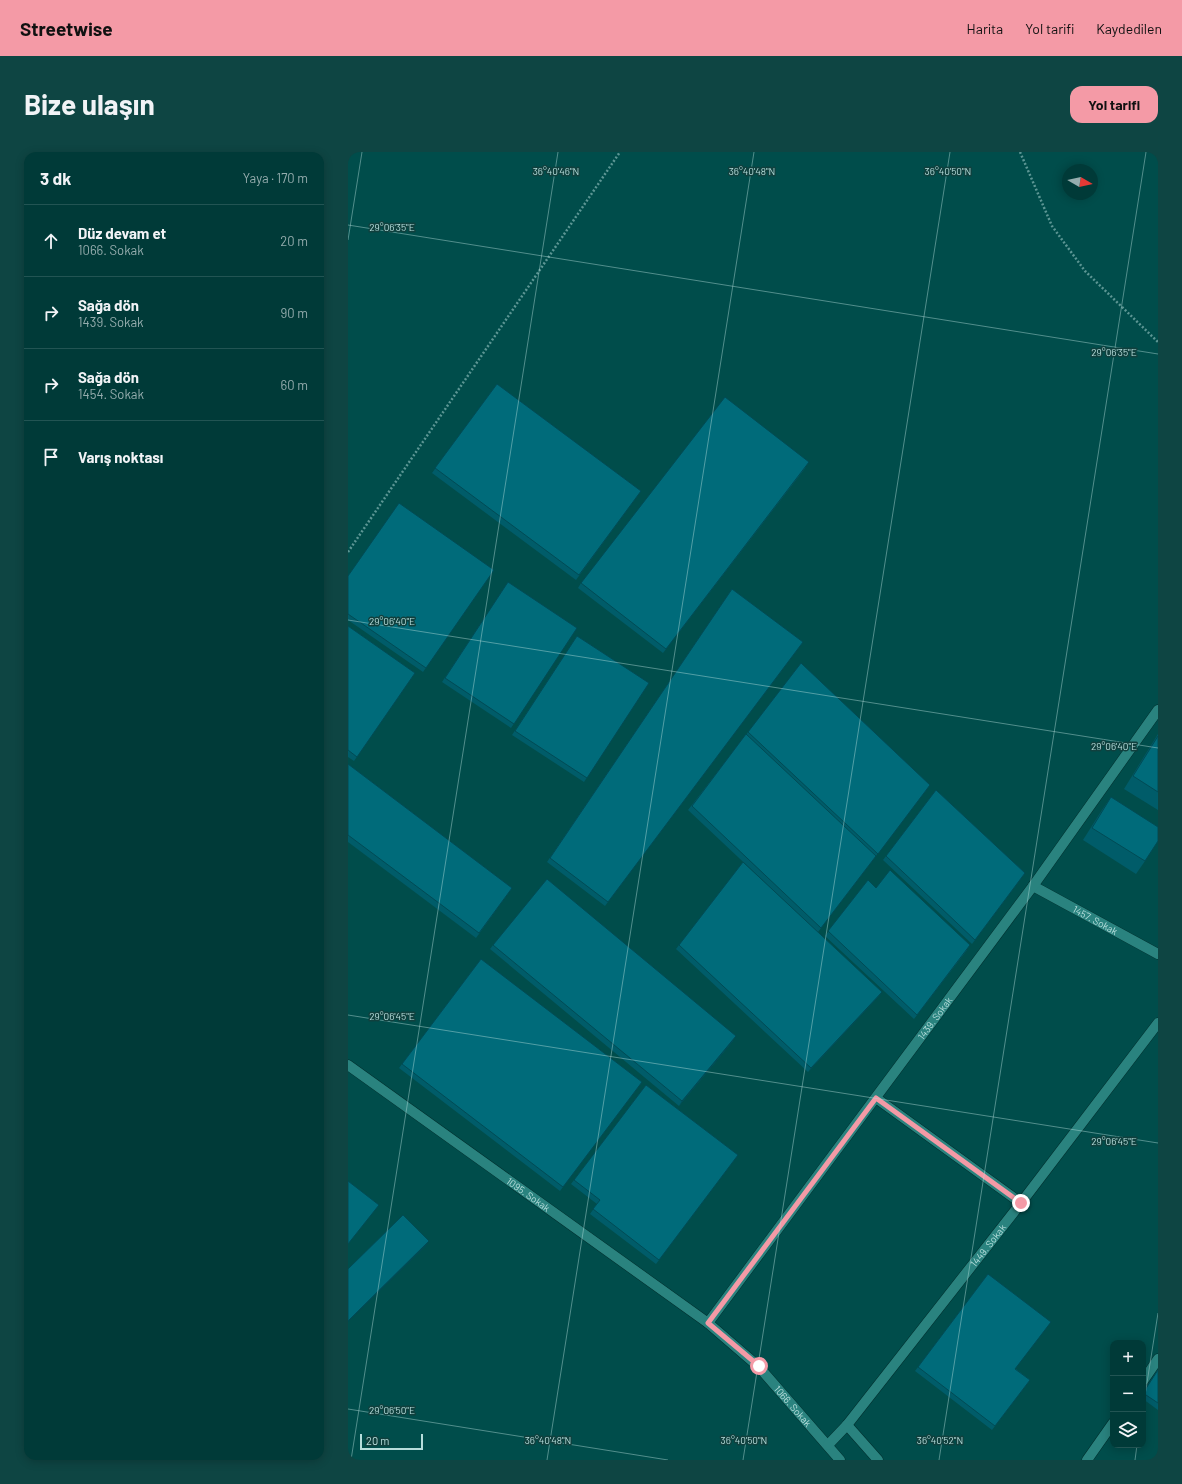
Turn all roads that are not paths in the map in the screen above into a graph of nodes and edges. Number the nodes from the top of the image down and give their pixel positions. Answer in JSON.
{"nodes":[{"id":1,"x":1158,"y":710,"type":"edge"},
{"id":2,"x":1033,"y":886,"type":"junction"},
{"id":3,"x":1158,"y":954,"type":"edge"},
{"id":4,"x":1158,"y":1023,"type":"edge"},
{"id":5,"x":348,"y":1065,"type":"edge"},
{"id":6,"x":876,"y":1098,"type":"junction"},
{"id":7,"x":1021,"y":1203,"type":"junction"},
{"id":8,"x":708,"y":1323,"type":"junction"},
{"id":9,"x":1158,"y":1359,"type":"edge"},
{"id":10,"x":1146,"y":1376,"type":"edge"},
{"id":11,"x":847,"y":1425,"type":"junction"},
{"id":12,"x":1110,"y":1427,"type":"edge"},
{"id":13,"x":828,"y":1445,"type":"junction"},
{"id":14,"x":840,"y":1460,"type":"edge"},
{"id":15,"x":878,"y":1460,"type":"edge"},
{"id":16,"x":1087,"y":1460,"type":"edge"}],
"edges":[{"from":1,"to":2,"type":"street","name":"1439. Sokak"},
{"from":2,"to":3,"type":"street","name":"1457. Sokak"},
{"from":2,"to":6,"type":"street","name":"1439. Sokak"},
{"from":4,"to":7,"type":"street","name":"1449. Sokak"},
{"from":5,"to":8,"type":"street","name":"1095. Sokak"},
{"from":6,"to":7,"type":"street"},
{"from":6,"to":8,"type":"street","name":"1439. Sokak"},
{"from":7,"to":11,"type":"street","name":"1449. Sokak"},
{"from":8,"to":13,"type":"street","name":"1066. Sokak"},
{"from":9,"to":10,"type":"street"},
{"from":11,"to":13,"type":"street","name":"1449. Sokak"},
{"from":11,"to":15,"type":"street"},
{"from":12,"to":16,"type":"street"},
{"from":13,"to":14,"type":"street","name":"1066. Sokak"}]}
